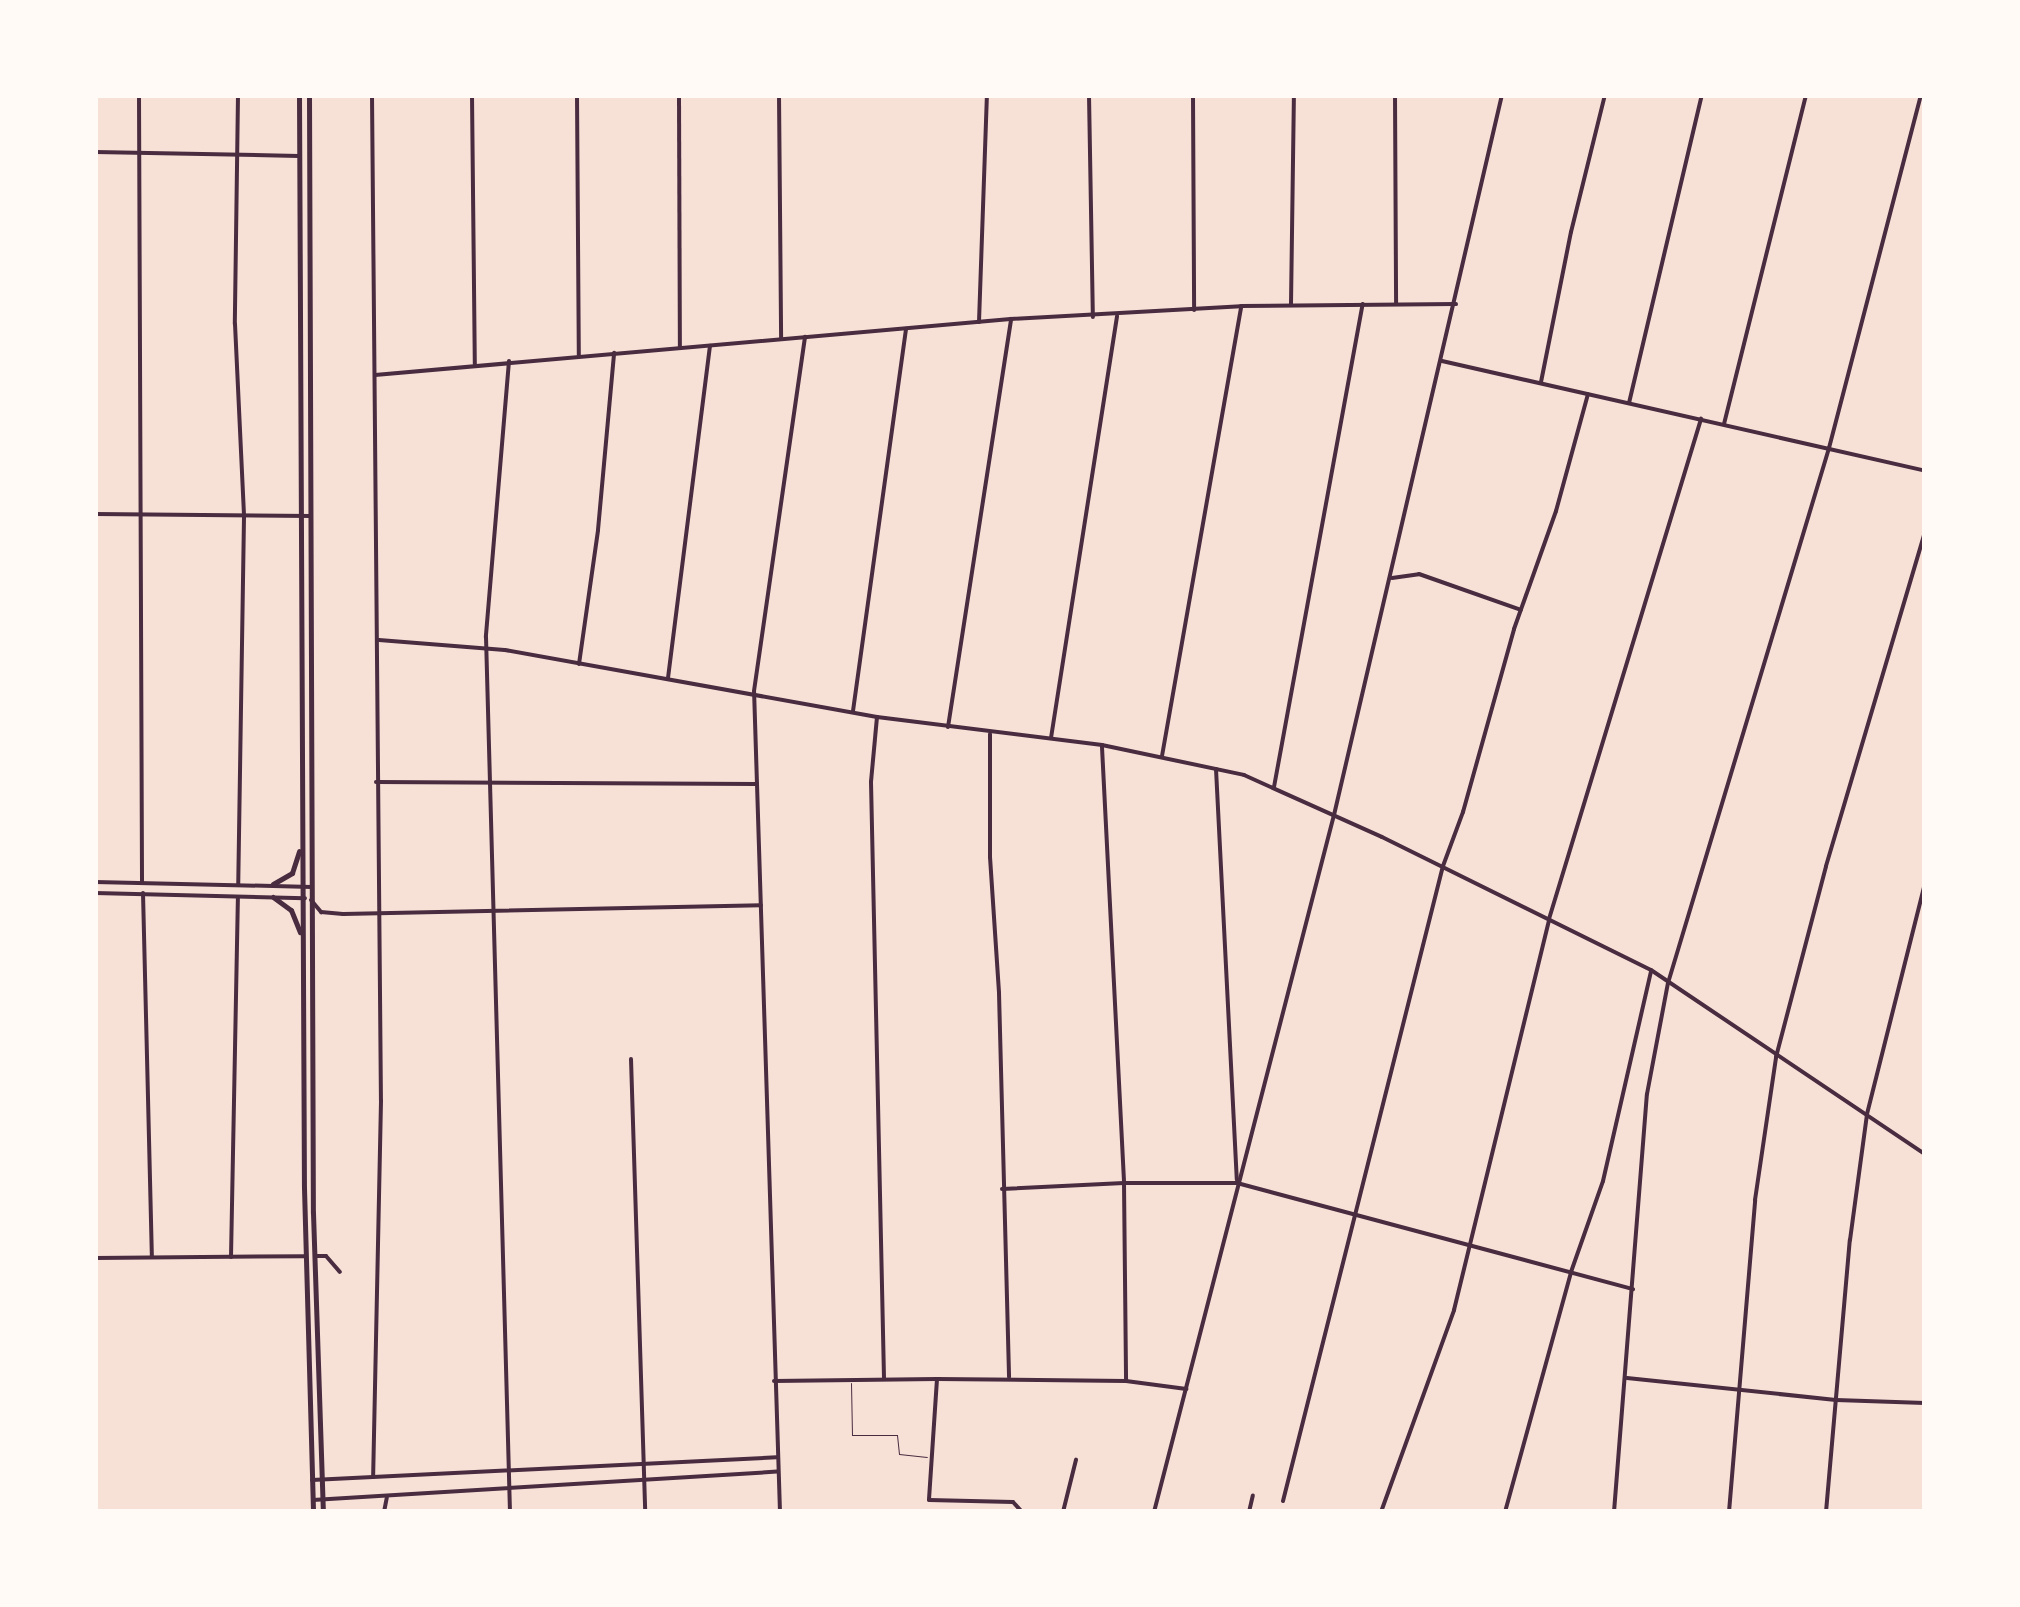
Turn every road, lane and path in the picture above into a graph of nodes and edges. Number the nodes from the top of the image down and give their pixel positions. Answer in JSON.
{"nodes":[{"id":1,"x":139,"y":95,"type":"edge"},
{"id":2,"x":238,"y":95,"type":"edge"},
{"id":3,"x":299,"y":95,"type":"edge"},
{"id":4,"x":309,"y":95,"type":"edge"},
{"id":5,"x":372,"y":95,"type":"edge"},
{"id":6,"x":472,"y":95,"type":"edge"},
{"id":7,"x":577,"y":95,"type":"edge"},
{"id":8,"x":679,"y":95,"type":"edge"},
{"id":9,"x":780,"y":95,"type":"edge"},
{"id":10,"x":987,"y":95,"type":"edge"},
{"id":11,"x":1089,"y":95,"type":"edge"},
{"id":12,"x":1194,"y":95,"type":"edge"},
{"id":13,"x":1294,"y":95,"type":"edge"},
{"id":14,"x":1395,"y":95,"type":"edge"},
{"id":15,"x":1605,"y":95,"type":"edge"},
{"id":16,"x":1702,"y":95,"type":"edge"},
{"id":17,"x":1806,"y":95,"type":"edge"},
{"id":18,"x":1921,"y":95,"type":"edge"},
{"id":19,"x":1502,"y":96,"type":"edge"},
{"id":20,"x":95,"y":152,"type":"edge"},
{"id":21,"x":238,"y":152,"type":"junction"},
{"id":22,"x":140,"y":154,"type":"junction"},
{"id":23,"x":299,"y":156,"type":"junction"},
{"id":24,"x":1396,"y":302,"type":"junction"},
{"id":25,"x":1363,"y":303,"type":"junction"},
{"id":26,"x":1291,"y":304,"type":"junction"},
{"id":27,"x":1456,"y":304,"type":"junction"},
{"id":28,"x":1242,"y":306,"type":"junction"},
{"id":29,"x":1194,"y":310,"type":"junction"},
{"id":30,"x":1093,"y":316,"type":"junction"},
{"id":31,"x":1117,"y":316,"type":"junction"},
{"id":32,"x":1012,"y":320,"type":"junction"},
{"id":33,"x":979,"y":322,"type":"junction"},
{"id":34,"x":906,"y":329,"type":"junction"},
{"id":35,"x":804,"y":336,"type":"junction"},
{"id":36,"x":781,"y":338,"type":"junction"},
{"id":37,"x":710,"y":346,"type":"junction"},
{"id":38,"x":680,"y":348,"type":"junction"},
{"id":39,"x":614,"y":353,"type":"junction"},
{"id":40,"x":579,"y":354,"type":"junction"},
{"id":41,"x":509,"y":361,"type":"junction"},
{"id":42,"x":1442,"y":361,"type":"junction"},
{"id":43,"x":475,"y":364,"type":"junction"},
{"id":44,"x":375,"y":375,"type":"junction"},
{"id":45,"x":1541,"y":382,"type":"junction"},
{"id":46,"x":1588,"y":394,"type":"junction"},
{"id":47,"x":1629,"y":403,"type":"junction"},
{"id":48,"x":1701,"y":419,"type":"junction"},
{"id":49,"x":1724,"y":424,"type":"junction"},
{"id":50,"x":300,"y":447,"type":"junction"},
{"id":51,"x":310,"y":447,"type":"junction"},
{"id":52,"x":1829,"y":448,"type":"junction"},
{"id":53,"x":1925,"y":471,"type":"edge"},
{"id":54,"x":95,"y":514,"type":"edge"},
{"id":55,"x":140,"y":514,"type":"junction"},
{"id":56,"x":301,"y":516,"type":"junction"},
{"id":57,"x":311,"y":516,"type":"junction"},
{"id":58,"x":244,"y":517,"type":"junction"},
{"id":59,"x":1925,"y":532,"type":"edge"},
{"id":60,"x":1391,"y":578,"type":"junction"},
{"id":61,"x":1521,"y":610,"type":"junction"},
{"id":62,"x":379,"y":640,"type":"junction"},
{"id":63,"x":486,"y":648,"type":"junction"},
{"id":64,"x":579,"y":664,"type":"junction"},
{"id":65,"x":668,"y":678,"type":"junction"},
{"id":66,"x":754,"y":692,"type":"junction"},
{"id":67,"x":852,"y":713,"type":"junction"},
{"id":68,"x":877,"y":717,"type":"junction"},
{"id":69,"x":948,"y":727,"type":"junction"},
{"id":70,"x":990,"y":734,"type":"junction"},
{"id":71,"x":1051,"y":738,"type":"junction"},
{"id":72,"x":1102,"y":744,"type":"junction"},
{"id":73,"x":1162,"y":756,"type":"junction"},
{"id":74,"x":1216,"y":767,"type":"junction"},
{"id":75,"x":376,"y":782,"type":"junction"},
{"id":76,"x":490,"y":783,"type":"junction"},
{"id":77,"x":757,"y":784,"type":"junction"},
{"id":78,"x":1274,"y":786,"type":"junction"},
{"id":79,"x":1334,"y":815,"type":"junction"},
{"id":80,"x":302,"y":830,"type":"junction"},
{"id":81,"x":312,"y":830,"type":"junction"},
{"id":82,"x":302,"y":843,"type":"junction"},
{"id":83,"x":1443,"y":866,"type":"junction"},
{"id":84,"x":95,"y":882,"type":"edge"},
{"id":85,"x":142,"y":883,"type":"junction"},
{"id":86,"x":1925,"y":883,"type":"edge"},
{"id":87,"x":273,"y":884,"type":"junction"},
{"id":88,"x":238,"y":885,"type":"junction"},
{"id":89,"x":301,"y":886,"type":"junction"},
{"id":90,"x":312,"y":887,"type":"junction"},
{"id":91,"x":95,"y":893,"type":"edge"},
{"id":92,"x":143,"y":894,"type":"junction"},
{"id":93,"x":273,"y":896,"type":"junction"},
{"id":94,"x":238,"y":897,"type":"junction"},
{"id":95,"x":302,"y":898,"type":"junction"},
{"id":96,"x":312,"y":900,"type":"junction"},
{"id":97,"x":762,"y":905,"type":"junction"},
{"id":98,"x":494,"y":908,"type":"junction"},
{"id":99,"x":379,"y":913,"type":"junction"},
{"id":100,"x":1550,"y":919,"type":"junction"},
{"id":101,"x":302,"y":938,"type":"junction"},
{"id":102,"x":1651,"y":970,"type":"junction"},
{"id":103,"x":1668,"y":983,"type":"junction"},
{"id":104,"x":1776,"y":1057,"type":"junction"},
{"id":105,"x":632,"y":1059,"type":"dead end"},
{"id":106,"x":1867,"y":1114,"type":"junction"},
{"id":107,"x":1925,"y":1154,"type":"edge"},
{"id":108,"x":1124,"y":1183,"type":"junction"},
{"id":109,"x":1237,"y":1184,"type":"junction"},
{"id":110,"x":1002,"y":1190,"type":"junction"},
{"id":111,"x":1352,"y":1215,"type":"junction"},
{"id":112,"x":1470,"y":1244,"type":"junction"},
{"id":113,"x":304,"y":1256,"type":"junction"},
{"id":114,"x":314,"y":1256,"type":"junction"},
{"id":115,"x":152,"y":1257,"type":"junction"},
{"id":116,"x":231,"y":1257,"type":"junction"},
{"id":117,"x":95,"y":1258,"type":"edge"},
{"id":118,"x":340,"y":1272,"type":"dead end"},
{"id":119,"x":1571,"y":1272,"type":"junction"},
{"id":120,"x":1633,"y":1289,"type":"junction"},
{"id":121,"x":1010,"y":1377,"type":"junction"},
{"id":122,"x":1627,"y":1378,"type":"junction"},
{"id":123,"x":937,"y":1379,"type":"junction"},
{"id":124,"x":851,"y":1380,"type":"junction"},
{"id":125,"x":884,"y":1380,"type":"junction"},
{"id":126,"x":1126,"y":1381,"type":"junction"},
{"id":127,"x":774,"y":1382,"type":"junction"},
{"id":128,"x":1186,"y":1388,"type":"junction"},
{"id":129,"x":1739,"y":1390,"type":"junction"},
{"id":130,"x":1836,"y":1400,"type":"junction"},
{"id":131,"x":1925,"y":1403,"type":"edge"},
{"id":132,"x":776,"y":1457,"type":"junction"},
{"id":133,"x":931,"y":1458,"type":"junction"},
{"id":134,"x":1076,"y":1460,"type":"dead end"},
{"id":135,"x":645,"y":1464,"type":"junction"},
{"id":136,"x":508,"y":1470,"type":"junction"},
{"id":137,"x":778,"y":1472,"type":"junction"},
{"id":138,"x":373,"y":1477,"type":"junction"},
{"id":139,"x":312,"y":1480,"type":"junction"},
{"id":140,"x":322,"y":1480,"type":"junction"},
{"id":141,"x":644,"y":1480,"type":"junction"},
{"id":142,"x":508,"y":1488,"type":"junction"},
{"id":143,"x":388,"y":1495,"type":"junction"},
{"id":144,"x":1253,"y":1495,"type":"dead end"},
{"id":145,"x":1925,"y":1497,"type":"edge"},
{"id":146,"x":323,"y":1499,"type":"junction"},
{"id":147,"x":313,"y":1500,"type":"junction"},
{"id":148,"x":1283,"y":1501,"type":"dead end"},
{"id":149,"x":314,"y":1512,"type":"edge"},
{"id":150,"x":324,"y":1512,"type":"edge"},
{"id":151,"x":384,"y":1512,"type":"edge"},
{"id":152,"x":510,"y":1512,"type":"edge"},
{"id":153,"x":645,"y":1512,"type":"edge"},
{"id":154,"x":780,"y":1512,"type":"edge"},
{"id":155,"x":1022,"y":1512,"type":"edge"},
{"id":156,"x":1063,"y":1512,"type":"edge"},
{"id":157,"x":1154,"y":1512,"type":"edge"},
{"id":158,"x":1249,"y":1512,"type":"edge"},
{"id":159,"x":1381,"y":1512,"type":"edge"},
{"id":160,"x":1505,"y":1512,"type":"edge"},
{"id":161,"x":1614,"y":1512,"type":"edge"},
{"id":162,"x":1729,"y":1512,"type":"edge"},
{"id":163,"x":1826,"y":1512,"type":"edge"},
{"id":164,"x":1924,"y":1512,"type":"edge"}],
"edges":[{"from":1,"to":22,"type":"street"},
{"from":2,"to":21,"type":"street"},
{"from":3,"to":23,"type":"main road"},
{"from":4,"to":51,"type":"main road"},
{"from":5,"to":44,"type":"street"},
{"from":6,"to":43,"type":"street"},
{"from":7,"to":40,"type":"street"},
{"from":8,"to":38,"type":"street"},
{"from":9,"to":36,"type":"street"},
{"from":10,"to":33,"type":"street"},
{"from":11,"to":30,"type":"street"},
{"from":12,"to":29,"type":"street"},
{"from":13,"to":26,"type":"street"},
{"from":14,"to":24,"type":"street"},
{"from":15,"to":45,"type":"street"},
{"from":16,"to":47,"type":"street"},
{"from":17,"to":49,"type":"street"},
{"from":18,"to":52,"type":"street"},
{"from":19,"to":27,"type":"street"},
{"from":20,"to":22,"type":"street"},
{"from":21,"to":22,"type":"street"},
{"from":21,"to":23,"type":"street"},
{"from":21,"to":58,"type":"street"},
{"from":22,"to":55,"type":"street"},
{"from":23,"to":50,"type":"main road"},
{"from":24,"to":25,"type":"street"},
{"from":24,"to":27,"type":"street"},
{"from":25,"to":26,"type":"street"},
{"from":25,"to":78,"type":"street"},
{"from":26,"to":28,"type":"street"},
{"from":27,"to":42,"type":"street"},
{"from":28,"to":29,"type":"street"},
{"from":28,"to":73,"type":"street"},
{"from":29,"to":31,"type":"street"},
{"from":30,"to":31,"type":"street"},
{"from":30,"to":32,"type":"street"},
{"from":31,"to":71,"type":"street"},
{"from":32,"to":33,"type":"street"},
{"from":32,"to":69,"type":"street"},
{"from":33,"to":34,"type":"street"},
{"from":34,"to":35,"type":"street"},
{"from":34,"to":67,"type":"street"},
{"from":35,"to":36,"type":"street"},
{"from":35,"to":66,"type":"street"},
{"from":36,"to":37,"type":"street"},
{"from":37,"to":38,"type":"street"},
{"from":37,"to":65,"type":"street"},
{"from":38,"to":39,"type":"street"},
{"from":39,"to":40,"type":"street"},
{"from":39,"to":64,"type":"street"},
{"from":40,"to":41,"type":"street"},
{"from":41,"to":43,"type":"street"},
{"from":41,"to":63,"type":"street"},
{"from":42,"to":45,"type":"street"},
{"from":42,"to":60,"type":"street"},
{"from":43,"to":44,"type":"street"},
{"from":44,"to":62,"type":"street"},
{"from":45,"to":46,"type":"street"},
{"from":46,"to":47,"type":"street"},
{"from":46,"to":61,"type":"street"},
{"from":47,"to":48,"type":"street"},
{"from":48,"to":49,"type":"street"},
{"from":48,"to":100,"type":"street"},
{"from":49,"to":52,"type":"street"},
{"from":50,"to":51,"type":"main road"},
{"from":50,"to":56,"type":"main road"},
{"from":51,"to":57,"type":"main road"},
{"from":52,"to":53,"type":"street"},
{"from":52,"to":103,"type":"street"},
{"from":54,"to":55,"type":"street"},
{"from":55,"to":58,"type":"street"},
{"from":55,"to":85,"type":"street"},
{"from":56,"to":57,"type":"street"},
{"from":56,"to":58,"type":"street"},
{"from":56,"to":80,"type":"main road"},
{"from":57,"to":81,"type":"main road"},
{"from":58,"to":88,"type":"street"},
{"from":59,"to":104,"type":"street"},
{"from":60,"to":61,"type":"street"},
{"from":60,"to":79,"type":"street"},
{"from":61,"to":83,"type":"street"},
{"from":62,"to":63,"type":"street"},
{"from":62,"to":75,"type":"street"},
{"from":63,"to":64,"type":"street"},
{"from":63,"to":76,"type":"street"},
{"from":64,"to":65,"type":"street"},
{"from":65,"to":66,"type":"street"},
{"from":66,"to":67,"type":"street"},
{"from":66,"to":77,"type":"street"},
{"from":67,"to":68,"type":"street"},
{"from":68,"to":69,"type":"street"},
{"from":68,"to":125,"type":"street"},
{"from":69,"to":70,"type":"street"},
{"from":70,"to":71,"type":"street"},
{"from":70,"to":110,"type":"street"},
{"from":71,"to":72,"type":"street"},
{"from":72,"to":73,"type":"street"},
{"from":72,"to":108,"type":"street"},
{"from":73,"to":74,"type":"street"},
{"from":74,"to":78,"type":"street"},
{"from":74,"to":109,"type":"street"},
{"from":75,"to":76,"type":"street"},
{"from":75,"to":99,"type":"street"},
{"from":76,"to":77,"type":"street"},
{"from":76,"to":98,"type":"street"},
{"from":77,"to":97,"type":"street"},
{"from":78,"to":79,"type":"street"},
{"from":79,"to":83,"type":"street"},
{"from":79,"to":109,"type":"street"},
{"from":80,"to":81,"type":"main road"},
{"from":80,"to":82,"type":"main road"},
{"from":81,"to":90,"type":"main road"},
{"from":82,"to":87,"type":"main road"},
{"from":82,"to":89,"type":"main road"},
{"from":83,"to":100,"type":"street"},
{"from":83,"to":111,"type":"street"},
{"from":84,"to":85,"type":"street"},
{"from":85,"to":88,"type":"street"},
{"from":86,"to":106,"type":"street"},
{"from":87,"to":88,"type":"street"},
{"from":87,"to":89,"type":"street"},
{"from":89,"to":90,"type":"street"},
{"from":89,"to":95,"type":"main road"},
{"from":90,"to":96,"type":"main road"},
{"from":91,"to":92,"type":"street"},
{"from":92,"to":94,"type":"street"},
{"from":92,"to":115,"type":"street"},
{"from":93,"to":94,"type":"street"},
{"from":93,"to":95,"type":"street"},
{"from":93,"to":101,"type":"main road"},
{"from":94,"to":116,"type":"street"},
{"from":95,"to":96,"type":"street"},
{"from":95,"to":101,"type":"main road"},
{"from":96,"to":99,"type":"street"},
{"from":96,"to":114,"type":"main road"},
{"from":97,"to":98,"type":"street"},
{"from":97,"to":127,"type":"street"},
{"from":98,"to":99,"type":"street"},
{"from":98,"to":136,"type":"street"},
{"from":99,"to":138,"type":"street"},
{"from":100,"to":102,"type":"street"},
{"from":100,"to":112,"type":"street"},
{"from":101,"to":113,"type":"main road"},
{"from":102,"to":103,"type":"street"},
{"from":102,"to":119,"type":"street"},
{"from":103,"to":104,"type":"street"},
{"from":103,"to":120,"type":"street"},
{"from":104,"to":106,"type":"street"},
{"from":104,"to":129,"type":"street"},
{"from":105,"to":135,"type":"street"},
{"from":106,"to":107,"type":"street"},
{"from":106,"to":130,"type":"street"},
{"from":108,"to":109,"type":"street"},
{"from":108,"to":110,"type":"street"},
{"from":108,"to":126,"type":"street"},
{"from":109,"to":111,"type":"street"},
{"from":109,"to":128,"type":"street"},
{"from":110,"to":121,"type":"street"},
{"from":111,"to":112,"type":"street"},
{"from":111,"to":148,"type":"street"},
{"from":112,"to":119,"type":"street"},
{"from":112,"to":159,"type":"street"},
{"from":113,"to":116,"type":"street"},
{"from":113,"to":139,"type":"main road"},
{"from":114,"to":118,"type":"street"},
{"from":114,"to":140,"type":"main road"},
{"from":115,"to":116,"type":"street"},
{"from":115,"to":117,"type":"street"},
{"from":119,"to":120,"type":"street"},
{"from":119,"to":160,"type":"street"},
{"from":120,"to":122,"type":"street"},
{"from":121,"to":123,"type":"street"},
{"from":121,"to":126,"type":"street"},
{"from":122,"to":129,"type":"street"},
{"from":122,"to":161,"type":"street"},
{"from":123,"to":125,"type":"street"},
{"from":123,"to":133,"type":"street"},
{"from":124,"to":125,"type":"street"},
{"from":124,"to":127,"type":"street"},
{"from":124,"to":133,"type":"lane"},
{"from":126,"to":128,"type":"street"},
{"from":127,"to":132,"type":"street"},
{"from":128,"to":157,"type":"street"},
{"from":129,"to":130,"type":"street"},
{"from":129,"to":162,"type":"street"},
{"from":130,"to":131,"type":"street"},
{"from":130,"to":163,"type":"street"},
{"from":132,"to":135,"type":"street"},
{"from":132,"to":137,"type":"street"},
{"from":133,"to":155,"type":"street"},
{"from":134,"to":156,"type":"street"},
{"from":135,"to":136,"type":"street"},
{"from":135,"to":141,"type":"street"},
{"from":136,"to":138,"type":"street"},
{"from":136,"to":142,"type":"street"},
{"from":137,"to":141,"type":"street"},
{"from":137,"to":154,"type":"street"},
{"from":138,"to":140,"type":"street"},
{"from":139,"to":140,"type":"street"},
{"from":139,"to":147,"type":"main road"},
{"from":140,"to":146,"type":"main road"},
{"from":141,"to":142,"type":"street"},
{"from":141,"to":153,"type":"street"},
{"from":142,"to":143,"type":"street"},
{"from":142,"to":152,"type":"street"},
{"from":143,"to":146,"type":"street"},
{"from":143,"to":151,"type":"street"},
{"from":144,"to":158,"type":"street"},
{"from":145,"to":164,"type":"street"},
{"from":146,"to":147,"type":"street"},
{"from":146,"to":150,"type":"main road"},
{"from":147,"to":149,"type":"main road"}]}
